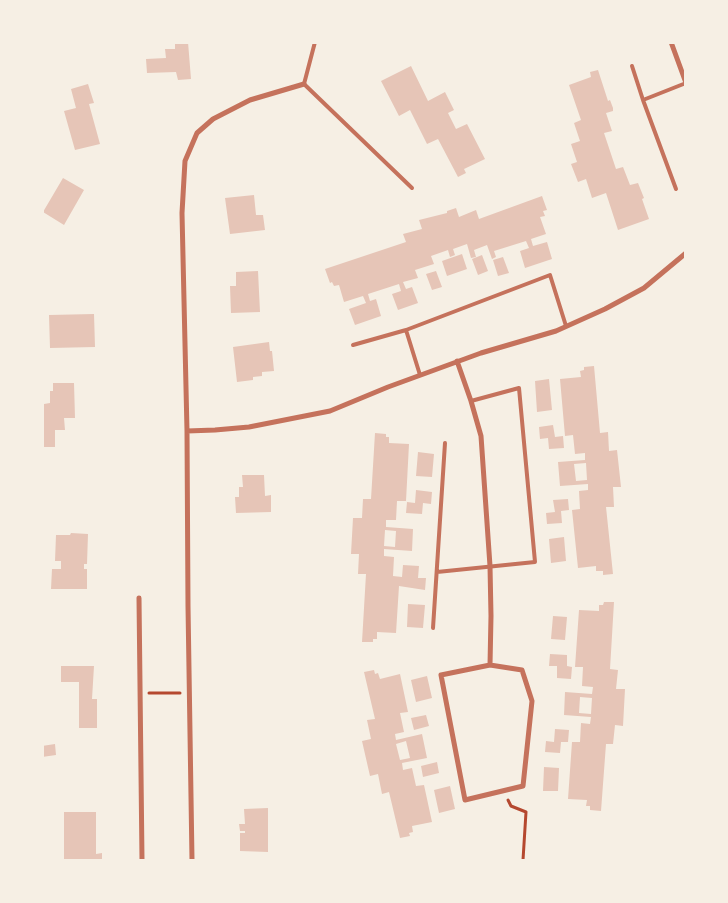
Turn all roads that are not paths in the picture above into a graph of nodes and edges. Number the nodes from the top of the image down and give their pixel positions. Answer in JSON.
{"nodes":[{"id":1,"x":315,"y":42,"type":"edge"},
{"id":2,"x":671,"y":42,"type":"edge"},
{"id":3,"x":632,"y":66,"type":"dead end"},
{"id":4,"x":686,"y":83,"type":"edge"},
{"id":5,"x":304,"y":84,"type":"junction"},
{"id":6,"x":643,"y":100,"type":"junction"},
{"id":7,"x":412,"y":188,"type":"dead end"},
{"id":8,"x":676,"y":189,"type":"dead end"},
{"id":9,"x":686,"y":253,"type":"edge"},
{"id":10,"x":566,"y":326,"type":"junction"},
{"id":11,"x":406,"y":330,"type":"junction"},
{"id":12,"x":353,"y":345,"type":"dead end"},
{"id":13,"x":457,"y":361,"type":"junction"},
{"id":14,"x":420,"y":375,"type":"junction"},
{"id":15,"x":471,"y":401,"type":"junction"},
{"id":16,"x":187,"y":431,"type":"junction"},
{"id":17,"x":445,"y":443,"type":"dead end"},
{"id":18,"x":490,"y":566,"type":"junction"},
{"id":19,"x":437,"y":572,"type":"junction"},
{"id":20,"x":139,"y":598,"type":"dead end"},
{"id":21,"x":433,"y":628,"type":"dead end"},
{"id":22,"x":490,"y":665,"type":"junction"},
{"id":23,"x":142,"y":860,"type":"edge"},
{"id":24,"x":192,"y":860,"type":"edge"}],
"edges":[{"from":1,"to":5,"type":"lane"},
{"from":2,"to":4,"type":"street"},
{"from":3,"to":6,"type":"lane"},
{"from":4,"to":6,"type":"lane"},
{"from":5,"to":7,"type":"lane"},
{"from":5,"to":16,"type":"street"},
{"from":6,"to":8,"type":"lane"},
{"from":9,"to":10,"type":"street"},
{"from":10,"to":11,"type":"lane"},
{"from":10,"to":13,"type":"street"},
{"from":11,"to":12,"type":"lane"},
{"from":11,"to":14,"type":"lane"},
{"from":13,"to":14,"type":"street"},
{"from":13,"to":15,"type":"street"},
{"from":14,"to":16,"type":"street"},
{"from":15,"to":18,"type":"street"},
{"from":15,"to":18,"type":"lane"},
{"from":16,"to":24,"type":"street"},
{"from":17,"to":19,"type":"lane"},
{"from":18,"to":19,"type":"lane"},
{"from":18,"to":22,"type":"street"},
{"from":19,"to":21,"type":"lane"},
{"from":20,"to":23,"type":"street"},
{"from":22,"to":22,"type":"street"}]}
